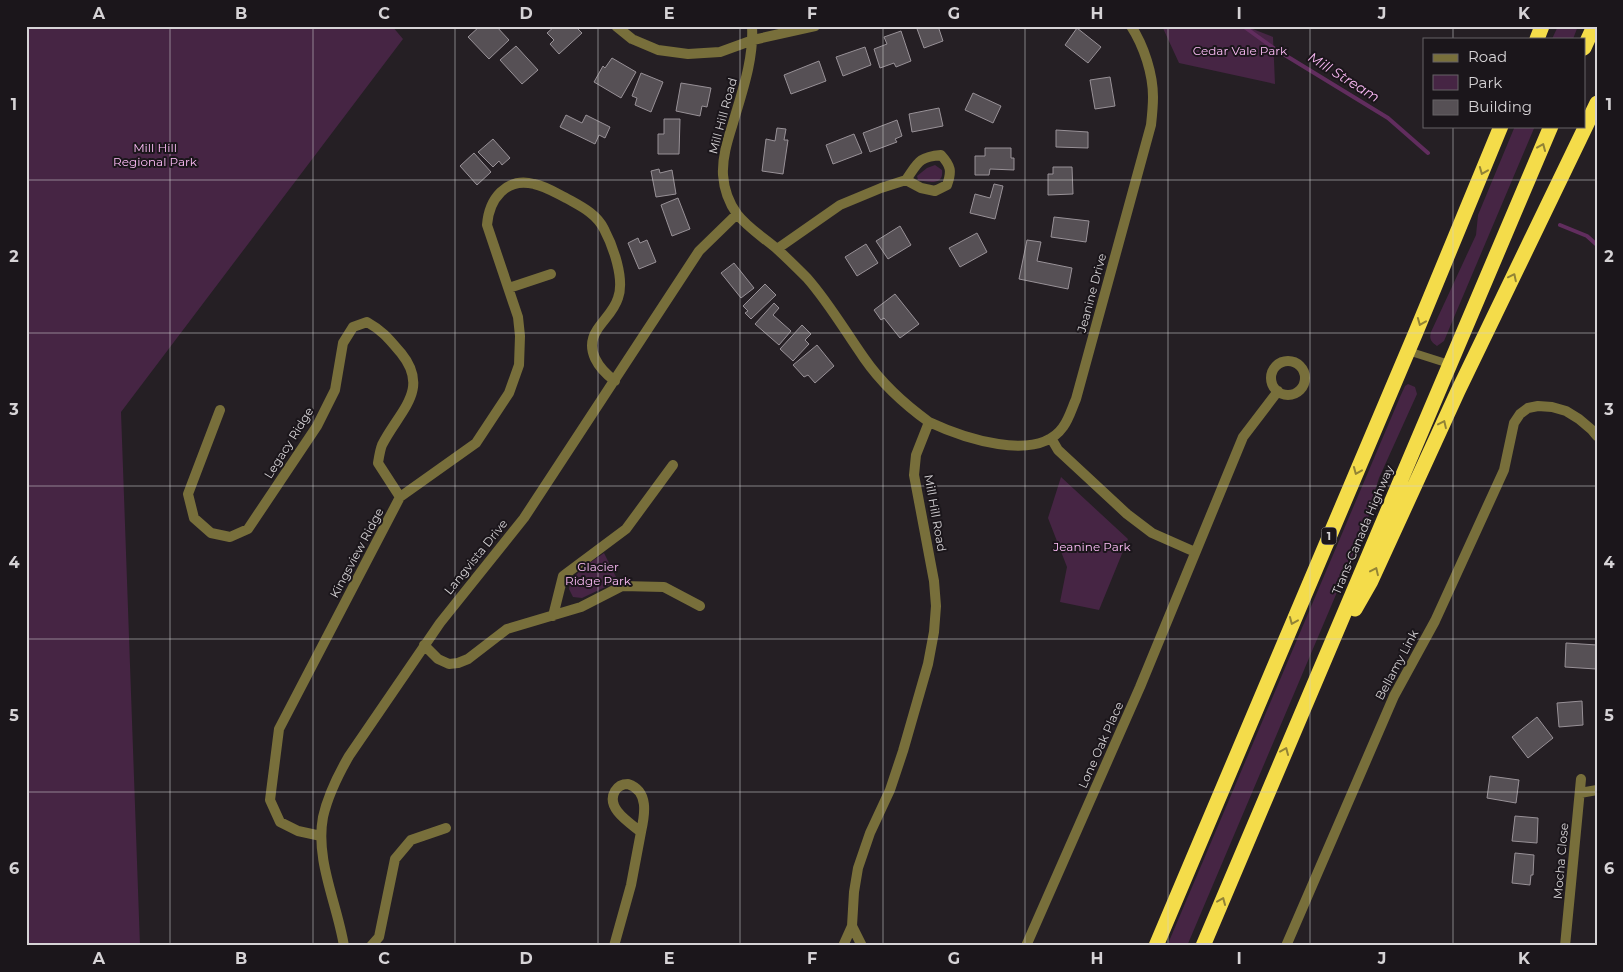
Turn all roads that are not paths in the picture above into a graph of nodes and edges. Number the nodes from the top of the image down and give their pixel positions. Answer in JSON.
{"nodes":[{"id":1,"x":616,"y":26,"type":"edge"},
{"id":2,"x":752,"y":26,"type":"edge"},
{"id":3,"x":815,"y":26,"type":"edge"},
{"id":4,"x":1131,"y":26,"type":"edge"},
{"id":5,"x":1542,"y":26,"type":"edge"},
{"id":6,"x":1594,"y":26,"type":"edge"},
{"id":7,"x":1537,"y":38,"type":"edge"},
{"id":8,"x":753,"y":40,"type":"junction"},
{"id":9,"x":1586,"y":44,"type":"edge"},
{"id":10,"x":1597,"y":104,"type":"edge"},
{"id":11,"x":1586,"y":127,"type":"edge"},
{"id":12,"x":1500,"y":128,"type":"edge"},
{"id":13,"x":1550,"y":128,"type":"edge"},
{"id":14,"x":1585,"y":128,"type":"edge"},
{"id":15,"x":906,"y":180,"type":"dead end"},
{"id":16,"x":737,"y":214,"type":"junction"},
{"id":17,"x":777,"y":249,"type":"junction"},
{"id":18,"x":551,"y":274,"type":"dead end"},
{"id":19,"x":509,"y":288,"type":"junction"},
{"id":20,"x":1408,"y":351,"type":"junction"},
{"id":21,"x":1450,"y":364,"type":"junction"},
{"id":22,"x":615,"y":381,"type":"junction"},
{"id":23,"x":1278,"y":391,"type":"dead end"},
{"id":24,"x":220,"y":410,"type":"dead end"},
{"id":25,"x":929,"y":422,"type":"junction"},
{"id":26,"x":1597,"y":436,"type":"edge"},
{"id":27,"x":1050,"y":438,"type":"junction"},
{"id":28,"x":673,"y":465,"type":"dead end"},
{"id":29,"x":400,"y":497,"type":"junction"},
{"id":30,"x":1194,"y":552,"type":"junction"},
{"id":31,"x":700,"y":606,"type":"dead end"},
{"id":32,"x":553,"y":616,"type":"junction"},
{"id":33,"x":424,"y":645,"type":"junction"},
{"id":34,"x":1318,"y":675,"type":"junction"},
{"id":35,"x":1581,"y":779,"type":"dead end"},
{"id":36,"x":1597,"y":790,"type":"edge"},
{"id":37,"x":1580,"y":793,"type":"junction"},
{"id":38,"x":446,"y":828,"type":"dead end"},
{"id":39,"x":641,"y":832,"type":"junction"},
{"id":40,"x":321,"y":836,"type":"junction"},
{"id":41,"x":852,"y":926,"type":"junction"},
{"id":42,"x":344,"y":946,"type":"edge"},
{"id":43,"x":371,"y":946,"type":"edge"},
{"id":44,"x":614,"y":946,"type":"edge"},
{"id":45,"x":843,"y":946,"type":"edge"},
{"id":46,"x":862,"y":946,"type":"edge"},
{"id":47,"x":1026,"y":946,"type":"edge"},
{"id":48,"x":1156,"y":946,"type":"edge"},
{"id":49,"x":1203,"y":946,"type":"edge"},
{"id":50,"x":1286,"y":946,"type":"edge"},
{"id":51,"x":1565,"y":946,"type":"edge"}],
"edges":[{"from":1,"to":8,"type":"street"},
{"from":2,"to":8,"type":"street","name":"Mill Hill Road"},
{"from":3,"to":8,"type":"street"},
{"from":4,"to":27,"type":"street","name":"Jeanine Drive"},
{"from":5,"to":7,"type":"highway"},
{"from":6,"to":9,"type":"highway"},
{"from":8,"to":16,"type":"street","name":"Mill Hill Road"},
{"from":11,"to":10,"type":"highway","one_way":true},
{"from":12,"to":20,"type":"highway","number":"1","one_way":true},
{"from":21,"to":13,"type":"highway","name":"Trans-Canada Highway","one_way":true},
{"from":34,"to":14,"type":"highway","one_way":true},
{"from":15,"to":17,"type":"street"},
{"from":16,"to":17,"type":"street","name":"Mill Hill Road"},
{"from":16,"to":22,"type":"street","name":"Langvista Drive"},
{"from":17,"to":25,"type":"street","name":"Mill Hill Road"},
{"from":18,"to":19,"type":"street"},
{"from":19,"to":22,"type":"street","name":"Kingsview Ridge"},
{"from":19,"to":29,"type":"street","name":"Kingsview Ridge"},
{"from":20,"to":21,"type":"lane"},
{"from":20,"to":48,"type":"highway","number":"1","one_way":true},
{"from":21,"to":34,"type":"highway","name":"Trans-Canada Highway"},
{"from":22,"to":33,"type":"street","name":"Langvista Drive"},
{"from":23,"to":30,"type":"street","name":"Lone Oak Place"},
{"from":24,"to":29,"type":"street","name":"Legacy Ridge"},
{"from":25,"to":27,"type":"street"},
{"from":25,"to":41,"type":"street","name":"Mill Hill Road"},
{"from":26,"to":50,"type":"street","name":"Bellamy Link"},
{"from":27,"to":30,"type":"street"},
{"from":28,"to":32,"type":"street"},
{"from":29,"to":40,"type":"street","name":"Kingsview Ridge"},
{"from":30,"to":47,"type":"street","name":"Lone Oak Place"},
{"from":31,"to":32,"type":"street"},
{"from":32,"to":33,"type":"street"},
{"from":33,"to":40,"type":"street","name":"Langvista Drive"},
{"from":49,"to":34,"type":"highway","name":"Trans-Canada Highway","one_way":true},
{"from":35,"to":37,"type":"street","name":"Mocha Close"},
{"from":36,"to":37,"type":"street"},
{"from":37,"to":51,"type":"street","name":"Mocha Close"},
{"from":38,"to":43,"type":"street"},
{"from":39,"to":39,"type":"street"},
{"from":39,"to":44,"type":"street"},
{"from":40,"to":42,"type":"street","name":"Langvista Drive"},
{"from":41,"to":45,"type":"street","name":"Mill Hill Road"},
{"from":41,"to":46,"type":"street","name":"Mill Hill Road"}]}
